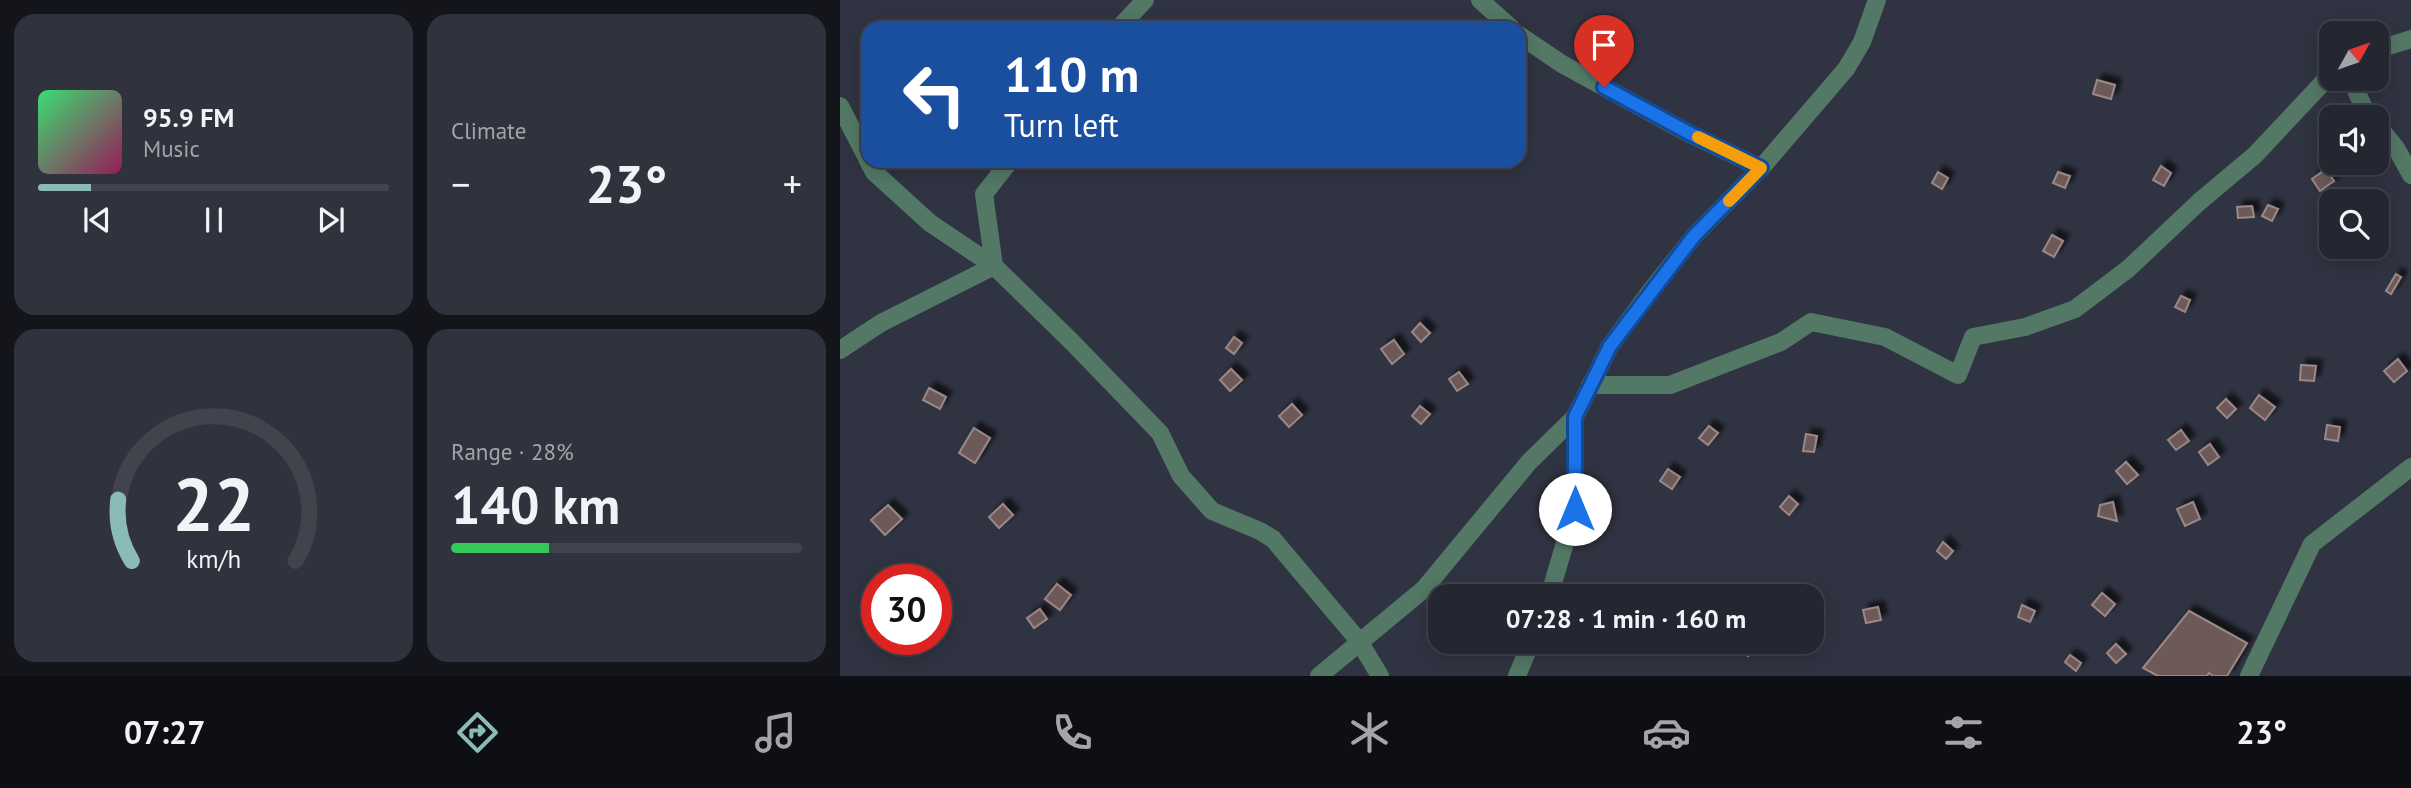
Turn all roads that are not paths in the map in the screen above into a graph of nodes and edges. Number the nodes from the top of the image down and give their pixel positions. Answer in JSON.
{"nodes":[{"id":1,"x":1145,"y":0,"type":"edge"},
{"id":2,"x":1480,"y":0,"type":"edge"},
{"id":3,"x":1877,"y":0,"type":"edge"},
{"id":4,"x":1126,"y":21,"type":"edge"},
{"id":5,"x":1503,"y":21,"type":"edge"},
{"id":6,"x":2411,"y":39,"type":"edge"},
{"id":7,"x":1526,"y":40,"type":"edge"},
{"id":8,"x":2389,"y":46,"type":"edge"},
{"id":9,"x":2319,"y":87,"type":"edge"},
{"id":10,"x":840,"y":106,"type":"edge"},
{"id":11,"x":2389,"y":139,"type":"edge"},
{"id":12,"x":861,"y":147,"type":"edge"},
{"id":13,"x":872,"y":168,"type":"edge"},
{"id":14,"x":1004,"y":168,"type":"edge"},
{"id":15,"x":1761,"y":168,"type":"junction"},
{"id":16,"x":2411,"y":175,"type":"edge"},
{"id":17,"x":994,"y":266,"type":"junction"},
{"id":18,"x":840,"y":351,"type":"edge"},
{"id":19,"x":1590,"y":385,"type":"junction"},
{"id":20,"x":1575,"y":417,"type":"junction"},
{"id":21,"x":2411,"y":467,"type":"edge"},
{"id":22,"x":1553,"y":584,"type":"edge"},
{"id":23,"x":1359,"y":641,"type":"junction"},
{"id":24,"x":1526,"y":654,"type":"edge"},
{"id":25,"x":1319,"y":676,"type":"edge"},
{"id":26,"x":1380,"y":676,"type":"edge"},
{"id":27,"x":1517,"y":676,"type":"edge"},
{"id":28,"x":2249,"y":676,"type":"edge"}],
"edges":[{"from":1,"to":4,"type":"street"},
{"from":2,"to":5,"type":"street"},
{"from":3,"to":15,"type":"street"},
{"from":6,"to":8,"type":"street"},
{"from":7,"to":15,"type":"street"},
{"from":9,"to":19,"type":"street"},
{"from":10,"to":12,"type":"street"},
{"from":11,"to":16,"type":"street"},
{"from":13,"to":17,"type":"street"},
{"from":14,"to":17,"type":"street"},
{"from":15,"to":19,"type":"street"},
{"from":17,"to":18,"type":"street"},
{"from":17,"to":23,"type":"street"},
{"from":19,"to":20,"type":"street"},
{"from":20,"to":22,"type":"street"},
{"from":20,"to":23,"type":"street"},
{"from":21,"to":28,"type":"street"},
{"from":23,"to":25,"type":"street"},
{"from":23,"to":26,"type":"street"},
{"from":24,"to":27,"type":"street"}]}
